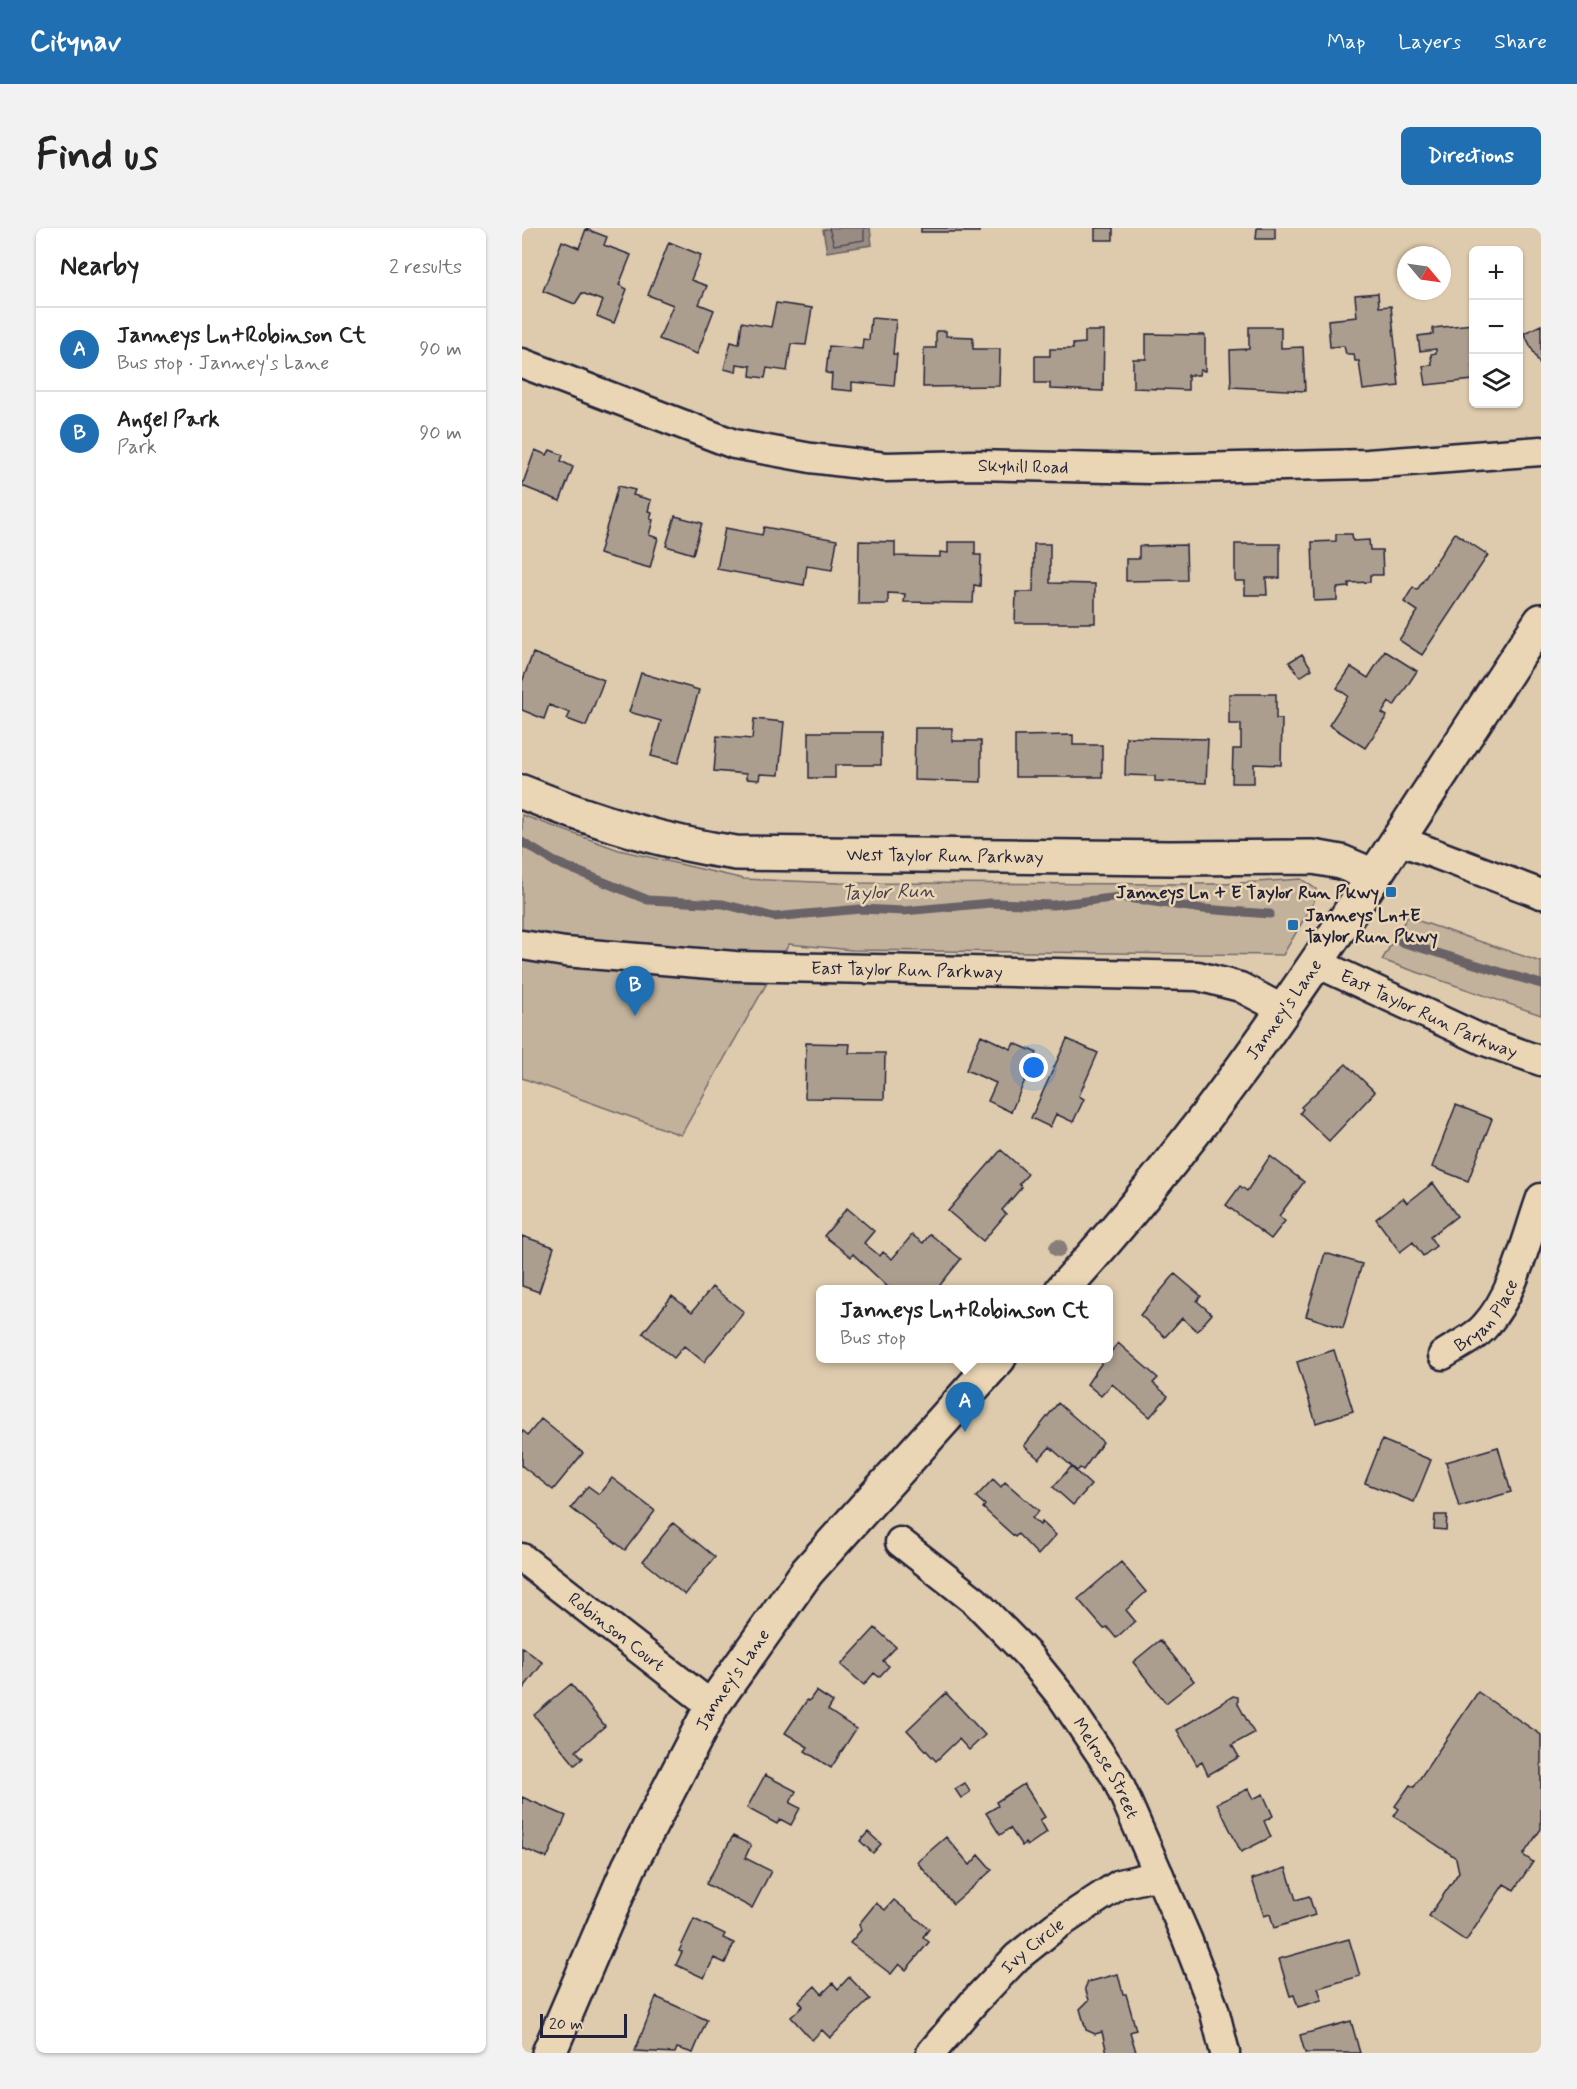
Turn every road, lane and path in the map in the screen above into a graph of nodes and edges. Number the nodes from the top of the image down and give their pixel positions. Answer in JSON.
{"nodes":[{"id":1,"x":522,"y":363,"type":"edge"},
{"id":2,"x":1541,"y":451,"type":"edge"},
{"id":3,"x":1541,"y":621,"type":"edge"},
{"id":4,"x":522,"y":792,"type":"edge"},
{"id":5,"x":1396,"y":839,"type":"junction"},
{"id":6,"x":1374,"y":876,"type":"junction"},
{"id":7,"x":1541,"y":894,"type":"edge"},
{"id":8,"x":522,"y":945,"type":"edge"},
{"id":9,"x":1317,"y":963,"type":"junction"},
{"id":10,"x":1284,"y":1010,"type":"junction"},
{"id":11,"x":1541,"y":1061,"type":"edge"},
{"id":12,"x":1541,"y":1198,"type":"edge"},
{"id":13,"x":1066,"y":1285,"type":"edge"},
{"id":14,"x":1443,"y":1355,"type":"dead end"},
{"id":15,"x":995,"y":1363,"type":"edge"},
{"id":16,"x":900,"y":1542,"type":"dead end"},
{"id":17,"x":522,"y":1558,"type":"edge"},
{"id":18,"x":712,"y":1706,"type":"junction"},
{"id":19,"x":1159,"y":1875,"type":"junction"},
{"id":20,"x":549,"y":2053,"type":"edge"},
{"id":21,"x":932,"y":2053,"type":"edge"},
{"id":22,"x":1225,"y":2053,"type":"edge"}],
"edges":[{"from":1,"to":2,"type":"street","name":"Skyhill Road"},
{"from":3,"to":5,"type":"main road","name":"Janney's Lane"},
{"from":4,"to":6,"type":"main road","name":"West Taylor Run Parkway"},
{"from":5,"to":6,"type":"main road","name":"Janney's Lane"},
{"from":5,"to":7,"type":"street"},
{"from":6,"to":9,"type":"main road","name":"Janney's Lane"},
{"from":8,"to":10,"type":"street","name":"East Taylor Run Parkway"},
{"from":9,"to":10,"type":"main road","name":"Janney's Lane"},
{"from":9,"to":11,"type":"street","name":"East Taylor Run Parkway"},
{"from":10,"to":13,"type":"main road","name":"Janney's Lane"},
{"from":12,"to":14,"type":"street","name":"Bryan Place"},
{"from":15,"to":18,"type":"main road","name":"Janney's Lane"},
{"from":16,"to":19,"type":"street","name":"Melrose Street"},
{"from":17,"to":18,"type":"street","name":"Robinson Court"},
{"from":18,"to":20,"type":"main road","name":"Janney's Lane"},
{"from":19,"to":21,"type":"street","name":"Ivy Circle"},
{"from":19,"to":22,"type":"street","name":"Melrose Street"}]}
